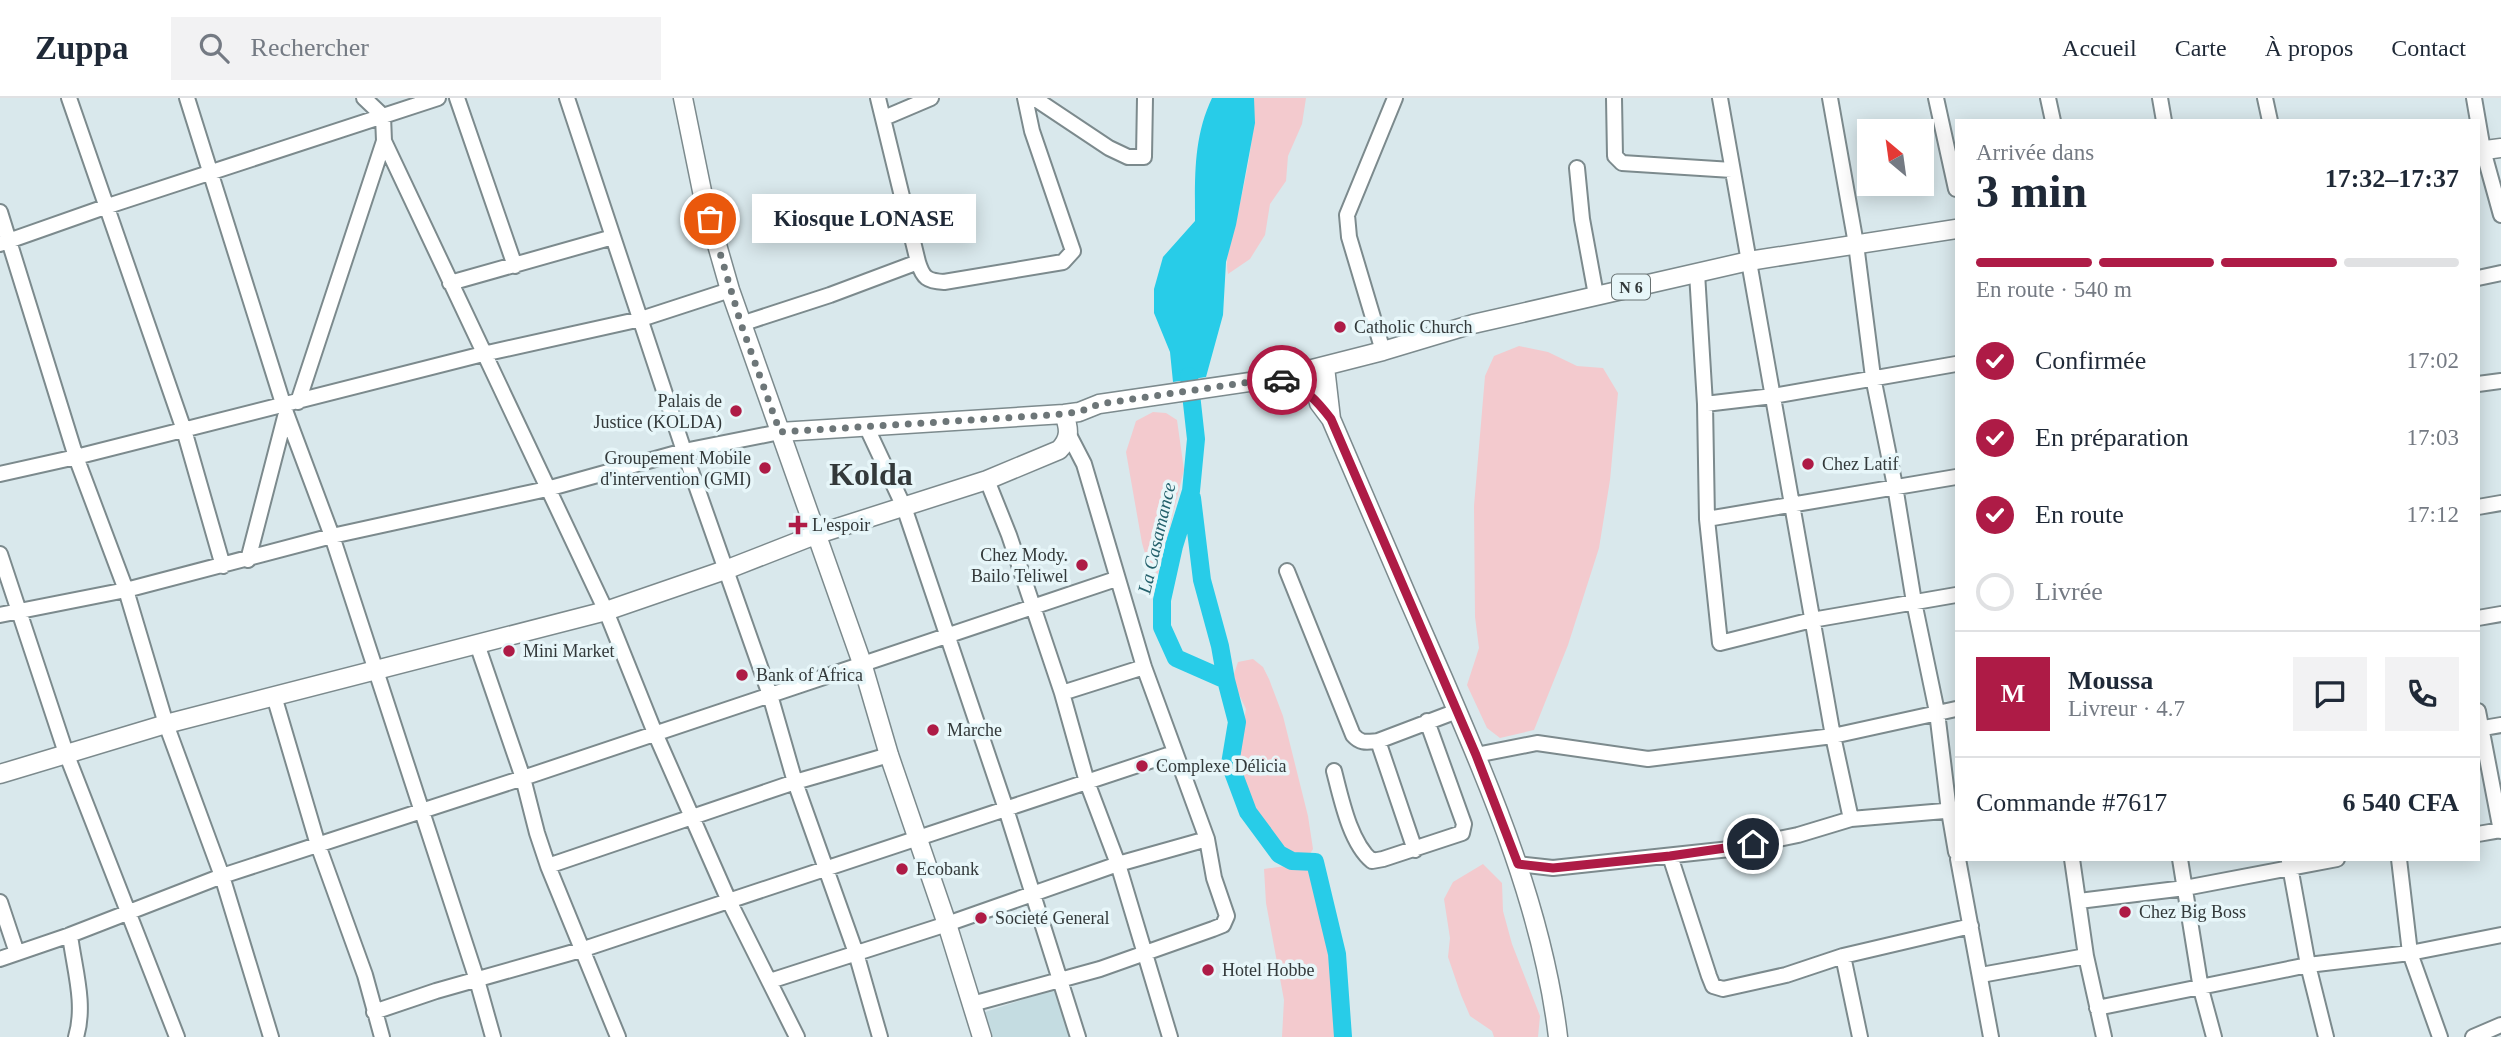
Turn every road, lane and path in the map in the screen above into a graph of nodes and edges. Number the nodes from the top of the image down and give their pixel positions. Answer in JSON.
{"nodes":[{"id":1,"x":69,"y":98,"type":"edge"},
{"id":2,"x":187,"y":98,"type":"edge"},
{"id":3,"x":364,"y":98,"type":"edge"},
{"id":4,"x":439,"y":98,"type":"edge"},
{"id":5,"x":457,"y":98,"type":"edge"},
{"id":6,"x":567,"y":98,"type":"edge"},
{"id":7,"x":683,"y":98,"type":"edge"},
{"id":8,"x":878,"y":98,"type":"edge"},
{"id":9,"x":931,"y":98,"type":"edge"},
{"id":10,"x":1025,"y":98,"type":"edge"},
{"id":11,"x":1034,"y":98,"type":"edge"},
{"id":12,"x":1145,"y":98,"type":"edge"},
{"id":13,"x":1395,"y":98,"type":"edge"},
{"id":14,"x":1614,"y":98,"type":"edge"},
{"id":15,"x":1720,"y":98,"type":"edge"},
{"id":16,"x":1829,"y":98,"type":"edge"},
{"id":17,"x":1936,"y":98,"type":"edge"},
{"id":18,"x":2048,"y":98,"type":"edge"},
{"id":19,"x":2160,"y":98,"type":"edge"},
{"id":20,"x":2265,"y":98,"type":"edge"},
{"id":21,"x":2474,"y":98,"type":"edge"},
{"id":22,"x":383,"y":116,"type":"junction"},
{"id":23,"x":884,"y":118,"type":"junction"},
{"id":24,"x":2053,"y":119,"type":"edge"},
{"id":25,"x":2164,"y":119,"type":"edge"},
{"id":26,"x":2270,"y":119,"type":"edge"},
{"id":27,"x":2479,"y":119,"type":"edge"},
{"id":28,"x":2480,"y":122,"type":"edge"},
{"id":29,"x":384,"y":141,"type":"junction"},
{"id":30,"x":2487,"y":150,"type":"edge"},
{"id":31,"x":1577,"y":168,"type":"dead end"},
{"id":32,"x":1732,"y":170,"type":"junction"},
{"id":33,"x":211,"y":173,"type":"junction"},
{"id":34,"x":1955,"y":184,"type":"edge"},
{"id":35,"x":105,"y":207,"type":"junction"},
{"id":36,"x":0,"y":212,"type":"edge"},
{"id":37,"x":2501,"y":215,"type":"edge"},
{"id":38,"x":1955,"y":229,"type":"edge"},
{"id":39,"x":613,"y":237,"type":"junction"},
{"id":40,"x":5,"y":243,"type":"edge"},
{"id":41,"x":1856,"y":244,"type":"junction"},
{"id":42,"x":1749,"y":261,"type":"junction"},
{"id":43,"x":918,"y":262,"type":"junction"},
{"id":44,"x":515,"y":266,"type":"junction"},
{"id":45,"x":1697,"y":273,"type":"junction"},
{"id":46,"x":2501,"y":274,"type":"edge"},
{"id":47,"x":2480,"y":278,"type":"edge"},
{"id":48,"x":450,"y":283,"type":"junction"},
{"id":49,"x":730,"y":290,"type":"junction"},
{"id":50,"x":1597,"y":295,"type":"junction"},
{"id":51,"x":641,"y":319,"type":"junction"},
{"id":52,"x":741,"y":324,"type":"junction"},
{"id":53,"x":1383,"y":351,"type":"junction"},
{"id":54,"x":483,"y":354,"type":"junction"},
{"id":55,"x":1955,"y":364,"type":"edge"},
{"id":56,"x":1318,"y":369,"type":"junction"},
{"id":57,"x":1873,"y":377,"type":"junction"},
{"id":58,"x":1277,"y":378,"type":"junction"},
{"id":59,"x":2501,"y":381,"type":"edge"},
{"id":60,"x":2480,"y":384,"type":"edge"},
{"id":61,"x":1773,"y":396,"type":"junction"},
{"id":62,"x":1318,"y":403,"type":"junction"},
{"id":63,"x":1705,"y":404,"type":"junction"},
{"id":64,"x":289,"y":406,"type":"junction"},
{"id":65,"x":1064,"y":414,"type":"junction"},
{"id":66,"x":1331,"y":419,"type":"junction"},
{"id":67,"x":867,"y":428,"type":"junction"},
{"id":68,"x":184,"y":430,"type":"junction"},
{"id":69,"x":780,"y":432,"type":"junction"},
{"id":70,"x":1069,"y":435,"type":"junction"},
{"id":71,"x":684,"y":451,"type":"junction"},
{"id":72,"x":76,"y":457,"type":"junction"},
{"id":73,"x":0,"y":474,"type":"edge"},
{"id":74,"x":1955,"y":477,"type":"edge"},
{"id":75,"x":987,"y":480,"type":"junction"},
{"id":76,"x":1895,"y":486,"type":"junction"},
{"id":77,"x":547,"y":489,"type":"junction"},
{"id":78,"x":2501,"y":503,"type":"edge"},
{"id":79,"x":1794,"y":506,"type":"junction"},
{"id":80,"x":904,"y":507,"type":"junction"},
{"id":81,"x":2480,"y":507,"type":"edge"},
{"id":82,"x":1707,"y":519,"type":"junction"},
{"id":83,"x":815,"y":535,"type":"junction"},
{"id":84,"x":332,"y":536,"type":"junction"},
{"id":85,"x":0,"y":554,"type":"edge"},
{"id":86,"x":248,"y":560,"type":"junction"},
{"id":87,"x":223,"y":566,"type":"junction"},
{"id":88,"x":728,"y":569,"type":"junction"},
{"id":89,"x":1287,"y":571,"type":"dead end"},
{"id":90,"x":1116,"y":579,"type":"junction"},
{"id":91,"x":126,"y":590,"type":"junction"},
{"id":92,"x":1955,"y":595,"type":"edge"},
{"id":93,"x":1914,"y":602,"type":"junction"},
{"id":94,"x":1032,"y":607,"type":"junction"},
{"id":95,"x":18,"y":611,"type":"junction"},
{"id":96,"x":606,"y":611,"type":"junction"},
{"id":97,"x":2501,"y":614,"type":"edge"},
{"id":98,"x":0,"y":615,"type":"edge"},
{"id":99,"x":2480,"y":618,"type":"edge"},
{"id":100,"x":1812,"y":620,"type":"junction"},
{"id":101,"x":948,"y":636,"type":"junction"},
{"id":102,"x":477,"y":644,"type":"junction"},
{"id":103,"x":862,"y":663,"type":"junction"},
{"id":104,"x":1144,"y":667,"type":"junction"},
{"id":105,"x":375,"y":672,"type":"junction"},
{"id":106,"x":1062,"y":693,"type":"junction"},
{"id":107,"x":770,"y":695,"type":"junction"},
{"id":108,"x":274,"y":696,"type":"junction"},
{"id":109,"x":1955,"y":709,"type":"edge"},
{"id":110,"x":1457,"y":711,"type":"junction"},
{"id":111,"x":1937,"y":712,"type":"junction"},
{"id":112,"x":1427,"y":720,"type":"junction"},
{"id":113,"x":166,"y":724,"type":"junction"},
{"id":114,"x":2501,"y":725,"type":"edge"},
{"id":115,"x":2480,"y":728,"type":"edge"},
{"id":116,"x":654,"y":733,"type":"junction"},
{"id":117,"x":2480,"y":733,"type":"edge"},
{"id":118,"x":1833,"y":736,"type":"junction"},
{"id":119,"x":1378,"y":741,"type":"junction"},
{"id":120,"x":66,"y":752,"type":"junction"},
{"id":121,"x":1174,"y":753,"type":"junction"},
{"id":122,"x":889,"y":755,"type":"junction"},
{"id":123,"x":1476,"y":755,"type":"junction"},
{"id":124,"x":1334,"y":771,"type":"dead end"},
{"id":125,"x":0,"y":774,"type":"edge"},
{"id":126,"x":523,"y":778,"type":"junction"},
{"id":127,"x":795,"y":782,"type":"junction"},
{"id":128,"x":1087,"y":782,"type":"junction"},
{"id":129,"x":1006,"y":809,"type":"junction"},
{"id":130,"x":422,"y":811,"type":"junction"},
{"id":131,"x":1953,"y":811,"type":"edge"},
{"id":132,"x":694,"y":817,"type":"junction"},
{"id":133,"x":1851,"y":819,"type":"junction"},
{"id":134,"x":2501,"y":830,"type":"edge"},
{"id":135,"x":2480,"y":834,"type":"edge"},
{"id":136,"x":917,"y":837,"type":"junction"},
{"id":137,"x":1955,"y":838,"type":"edge"},
{"id":138,"x":1207,"y":839,"type":"junction"},
{"id":139,"x":318,"y":845,"type":"junction"},
{"id":140,"x":1415,"y":849,"type":"junction"},
{"id":141,"x":1670,"y":856,"type":"junction"},
{"id":142,"x":1958,"y":861,"type":"edge"},
{"id":143,"x":2072,"y":861,"type":"edge"},
{"id":144,"x":2180,"y":861,"type":"edge"},
{"id":145,"x":2313,"y":861,"type":"edge"},
{"id":146,"x":2399,"y":861,"type":"edge"},
{"id":147,"x":2289,"y":863,"type":"edge"},
{"id":148,"x":1118,"y":864,"type":"junction"},
{"id":149,"x":1518,"y":864,"type":"junction"},
{"id":150,"x":548,"y":866,"type":"junction"},
{"id":151,"x":826,"y":869,"type":"junction"},
{"id":152,"x":222,"y":876,"type":"junction"},
{"id":153,"x":2185,"y":888,"type":"junction"},
{"id":154,"x":1034,"y":893,"type":"junction"},
{"id":155,"x":729,"y":901,"type":"junction"},
{"id":156,"x":2079,"y":901,"type":"junction"},
{"id":157,"x":0,"y":902,"type":"edge"},
{"id":158,"x":129,"y":911,"type":"junction"},
{"id":159,"x":947,"y":924,"type":"junction"},
{"id":160,"x":1970,"y":926,"type":"junction"},
{"id":161,"x":70,"y":935,"type":"junction"},
{"id":162,"x":2501,"y":935,"type":"edge"},
{"id":163,"x":581,"y":950,"type":"junction"},
{"id":164,"x":1144,"y":952,"type":"junction"},
{"id":165,"x":17,"y":953,"type":"junction"},
{"id":166,"x":856,"y":953,"type":"junction"},
{"id":167,"x":2410,"y":953,"type":"junction"},
{"id":168,"x":1843,"y":956,"type":"junction"},
{"id":169,"x":2086,"y":956,"type":"junction"},
{"id":170,"x":0,"y":959,"type":"edge"},
{"id":171,"x":2308,"y":965,"type":"junction"},
{"id":172,"x":1981,"y":975,"type":"junction"},
{"id":173,"x":477,"y":980,"type":"junction"},
{"id":174,"x":770,"y":981,"type":"junction"},
{"id":175,"x":1060,"y":981,"type":"junction"},
{"id":176,"x":2201,"y":989,"type":"junction"},
{"id":177,"x":972,"y":1004,"type":"junction"},
{"id":178,"x":2097,"y":1008,"type":"junction"},
{"id":179,"x":374,"y":1012,"type":"junction"},
{"id":180,"x":2501,"y":1025,"type":"edge"},
{"id":181,"x":76,"y":1037,"type":"edge"},
{"id":182,"x":177,"y":1037,"type":"edge"},
{"id":183,"x":271,"y":1037,"type":"edge"},
{"id":184,"x":382,"y":1037,"type":"edge"},
{"id":185,"x":493,"y":1037,"type":"edge"},
{"id":186,"x":618,"y":1037,"type":"edge"},
{"id":187,"x":797,"y":1037,"type":"edge"},
{"id":188,"x":880,"y":1037,"type":"edge"},
{"id":189,"x":982,"y":1037,"type":"edge"},
{"id":190,"x":1078,"y":1037,"type":"edge"},
{"id":191,"x":1170,"y":1037,"type":"edge"},
{"id":192,"x":1558,"y":1037,"type":"edge"},
{"id":193,"x":1860,"y":1037,"type":"edge"},
{"id":194,"x":1991,"y":1037,"type":"edge"},
{"id":195,"x":2104,"y":1037,"type":"edge"},
{"id":196,"x":2214,"y":1037,"type":"edge"},
{"id":197,"x":2326,"y":1037,"type":"edge"},
{"id":198,"x":2440,"y":1037,"type":"edge"},
{"id":199,"x":2473,"y":1037,"type":"edge"}],
"edges":[{"from":1,"to":35,"type":"street"},
{"from":2,"to":33,"type":"street"},
{"from":3,"to":22,"type":"street"},
{"from":4,"to":22,"type":"street"},
{"from":5,"to":44,"type":"street"},
{"from":6,"to":39,"type":"street"},
{"from":7,"to":49,"type":"main road"},
{"from":8,"to":23,"type":"street"},
{"from":9,"to":23,"type":"street"},
{"from":10,"to":43,"type":"street"},
{"from":11,"to":12,"type":"street"},
{"from":13,"to":53,"type":"street"},
{"from":14,"to":32,"type":"street"},
{"from":15,"to":32,"type":"street"},
{"from":16,"to":41,"type":"street"},
{"from":17,"to":34,"type":"street"},
{"from":18,"to":24,"type":"street"},
{"from":19,"to":25,"type":"street"},
{"from":20,"to":26,"type":"street"},
{"from":21,"to":27,"type":"street"},
{"from":22,"to":29,"type":"street"},
{"from":22,"to":33,"type":"street"},
{"from":23,"to":43,"type":"street"},
{"from":28,"to":30,"type":"street"},
{"from":29,"to":48,"type":"street"},
{"from":29,"to":64,"type":"street"},
{"from":30,"to":37,"type":"street"},
{"from":31,"to":50,"type":"street"},
{"from":32,"to":42,"type":"street"},
{"from":33,"to":35,"type":"street"},
{"from":33,"to":64,"type":"street"},
{"from":35,"to":40,"type":"street"},
{"from":35,"to":68,"type":"street"},
{"from":36,"to":40,"type":"street"},
{"from":38,"to":41,"type":"main road","number":"N 6"},
{"from":39,"to":44,"type":"street"},
{"from":39,"to":51,"type":"street"},
{"from":40,"to":72,"type":"street"},
{"from":41,"to":42,"type":"main road","number":"N 6"},
{"from":41,"to":57,"type":"street"},
{"from":42,"to":45,"type":"main road","number":"N 6"},
{"from":42,"to":61,"type":"street"},
{"from":43,"to":52,"type":"street"},
{"from":44,"to":48,"type":"street"},
{"from":45,"to":50,"type":"main road","number":"N 6"},
{"from":45,"to":63,"type":"street"},
{"from":46,"to":47,"type":"street"},
{"from":48,"to":54,"type":"street"},
{"from":49,"to":51,"type":"street"},
{"from":49,"to":52,"type":"main road"},
{"from":50,"to":53,"type":"main road","number":"N 6"},
{"from":51,"to":54,"type":"street"},
{"from":51,"to":71,"type":"street"},
{"from":52,"to":69,"type":"main road"},
{"from":53,"to":56,"type":"main road","number":"N 6"},
{"from":54,"to":64,"type":"street"},
{"from":54,"to":77,"type":"street"},
{"from":55,"to":57,"type":"street"},
{"from":56,"to":58,"type":"main road"},
{"from":56,"to":62,"type":"main road"},
{"from":56,"to":66,"type":"main road"},
{"from":57,"to":61,"type":"street"},
{"from":57,"to":76,"type":"street"},
{"from":58,"to":62,"type":"main road"},
{"from":58,"to":65,"type":"main road"},
{"from":59,"to":60,"type":"street"},
{"from":61,"to":63,"type":"street"},
{"from":61,"to":79,"type":"street"},
{"from":62,"to":66,"type":"main road"},
{"from":63,"to":82,"type":"street"},
{"from":64,"to":68,"type":"street"},
{"from":64,"to":84,"type":"street"},
{"from":64,"to":86,"type":"street"},
{"from":65,"to":67,"type":"main road"},
{"from":65,"to":70,"type":"main road"},
{"from":66,"to":110,"type":"main road"},
{"from":67,"to":69,"type":"main road"},
{"from":67,"to":80,"type":"street"},
{"from":68,"to":72,"type":"street"},
{"from":68,"to":87,"type":"street"},
{"from":69,"to":71,"type":"street"},
{"from":69,"to":83,"type":"main road"},
{"from":70,"to":75,"type":"main road"},
{"from":70,"to":90,"type":"street"},
{"from":71,"to":77,"type":"street"},
{"from":71,"to":88,"type":"street"},
{"from":72,"to":73,"type":"street"},
{"from":72,"to":91,"type":"street"},
{"from":74,"to":76,"type":"street"},
{"from":75,"to":80,"type":"main road"},
{"from":75,"to":94,"type":"street"},
{"from":76,"to":79,"type":"street"},
{"from":76,"to":93,"type":"street"},
{"from":77,"to":84,"type":"street"},
{"from":77,"to":96,"type":"street"},
{"from":78,"to":81,"type":"street"},
{"from":79,"to":82,"type":"street"},
{"from":79,"to":100,"type":"street"},
{"from":80,"to":83,"type":"main road"},
{"from":80,"to":101,"type":"street"},
{"from":82,"to":100,"type":"street"},
{"from":83,"to":88,"type":"main road"},
{"from":83,"to":103,"type":"main road"},
{"from":84,"to":86,"type":"street"},
{"from":84,"to":105,"type":"street"},
{"from":85,"to":95,"type":"street"},
{"from":86,"to":87,"type":"street"},
{"from":87,"to":91,"type":"street"},
{"from":88,"to":96,"type":"main road"},
{"from":88,"to":107,"type":"street"},
{"from":89,"to":119,"type":"street"},
{"from":90,"to":94,"type":"street"},
{"from":90,"to":104,"type":"street"},
{"from":91,"to":95,"type":"street"},
{"from":91,"to":113,"type":"street"},
{"from":92,"to":93,"type":"street"},
{"from":93,"to":100,"type":"street"},
{"from":93,"to":111,"type":"street"},
{"from":94,"to":101,"type":"street"},
{"from":94,"to":106,"type":"street"},
{"from":95,"to":98,"type":"street"},
{"from":95,"to":120,"type":"street"},
{"from":96,"to":102,"type":"main road"},
{"from":96,"to":116,"type":"street"},
{"from":97,"to":99,"type":"street"},
{"from":100,"to":118,"type":"street"},
{"from":101,"to":103,"type":"street"},
{"from":101,"to":129,"type":"street"},
{"from":102,"to":105,"type":"main road"},
{"from":102,"to":126,"type":"street"},
{"from":103,"to":107,"type":"street"},
{"from":103,"to":122,"type":"main road"},
{"from":104,"to":106,"type":"street"},
{"from":104,"to":121,"type":"street"},
{"from":105,"to":108,"type":"main road"},
{"from":105,"to":130,"type":"street"},
{"from":106,"to":128,"type":"street"},
{"from":107,"to":116,"type":"street"},
{"from":107,"to":127,"type":"street"},
{"from":108,"to":113,"type":"main road"},
{"from":108,"to":139,"type":"street"},
{"from":109,"to":111,"type":"street"},
{"from":110,"to":112,"type":"street"},
{"from":110,"to":123,"type":"main road"},
{"from":111,"to":118,"type":"street"},
{"from":111,"to":131,"type":"street"},
{"from":112,"to":119,"type":"street"},
{"from":112,"to":140,"type":"street"},
{"from":113,"to":120,"type":"main road"},
{"from":113,"to":152,"type":"street"},
{"from":114,"to":115,"type":"street"},
{"from":116,"to":126,"type":"street"},
{"from":116,"to":132,"type":"street"},
{"from":117,"to":134,"type":"street"},
{"from":118,"to":123,"type":"street"},
{"from":118,"to":133,"type":"street"},
{"from":119,"to":140,"type":"street"},
{"from":120,"to":125,"type":"main road"},
{"from":120,"to":158,"type":"street"},
{"from":121,"to":128,"type":"street"},
{"from":121,"to":138,"type":"street"},
{"from":122,"to":127,"type":"street"},
{"from":122,"to":136,"type":"main road"},
{"from":123,"to":149,"type":"main road"},
{"from":124,"to":140,"type":"street"},
{"from":126,"to":130,"type":"street"},
{"from":126,"to":150,"type":"street"},
{"from":127,"to":132,"type":"street"},
{"from":127,"to":151,"type":"street"},
{"from":128,"to":129,"type":"street"},
{"from":128,"to":148,"type":"street"},
{"from":129,"to":136,"type":"street"},
{"from":129,"to":154,"type":"street"},
{"from":130,"to":139,"type":"street"},
{"from":130,"to":173,"type":"street"},
{"from":131,"to":133,"type":"street"},
{"from":131,"to":137,"type":"street"},
{"from":132,"to":150,"type":"street"},
{"from":132,"to":155,"type":"street"},
{"from":133,"to":141,"type":"street"},
{"from":134,"to":135,"type":"street"},
{"from":136,"to":151,"type":"street"},
{"from":136,"to":159,"type":"main road"},
{"from":138,"to":148,"type":"street"},
{"from":138,"to":164,"type":"street"},
{"from":139,"to":152,"type":"street"},
{"from":139,"to":179,"type":"street"},
{"from":141,"to":149,"type":"street"},
{"from":141,"to":168,"type":"street"},
{"from":142,"to":160,"type":"street"},
{"from":143,"to":156,"type":"street"},
{"from":144,"to":153,"type":"street"},
{"from":145,"to":147,"type":"street"},
{"from":146,"to":167,"type":"street"},
{"from":147,"to":153,"type":"street"},
{"from":147,"to":171,"type":"street"},
{"from":148,"to":154,"type":"street"},
{"from":148,"to":164,"type":"street"},
{"from":149,"to":192,"type":"main road"},
{"from":150,"to":163,"type":"street"},
{"from":151,"to":155,"type":"street"},
{"from":151,"to":166,"type":"street"},
{"from":152,"to":158,"type":"street"},
{"from":152,"to":183,"type":"street"},
{"from":153,"to":156,"type":"street"},
{"from":153,"to":176,"type":"street"},
{"from":154,"to":159,"type":"street"},
{"from":154,"to":175,"type":"street"},
{"from":155,"to":163,"type":"street"},
{"from":155,"to":174,"type":"street"},
{"from":156,"to":169,"type":"street"},
{"from":157,"to":165,"type":"street"},
{"from":158,"to":161,"type":"street"},
{"from":158,"to":182,"type":"street"},
{"from":159,"to":166,"type":"street"},
{"from":159,"to":177,"type":"main road"},
{"from":160,"to":168,"type":"street"},
{"from":160,"to":172,"type":"street"},
{"from":161,"to":165,"type":"street"},
{"from":161,"to":181,"type":"street"},
{"from":162,"to":167,"type":"street"},
{"from":163,"to":173,"type":"street"},
{"from":163,"to":186,"type":"street"},
{"from":164,"to":175,"type":"street"},
{"from":164,"to":191,"type":"street"},
{"from":165,"to":170,"type":"street"},
{"from":166,"to":174,"type":"street"},
{"from":166,"to":188,"type":"street"},
{"from":167,"to":171,"type":"street"},
{"from":167,"to":198,"type":"street"},
{"from":168,"to":193,"type":"street"},
{"from":169,"to":172,"type":"street"},
{"from":169,"to":178,"type":"street"},
{"from":171,"to":176,"type":"street"},
{"from":171,"to":197,"type":"street"},
{"from":172,"to":194,"type":"street"},
{"from":173,"to":179,"type":"street"},
{"from":173,"to":185,"type":"street"},
{"from":174,"to":187,"type":"street"},
{"from":175,"to":177,"type":"street"},
{"from":175,"to":190,"type":"street"},
{"from":176,"to":178,"type":"street"},
{"from":176,"to":196,"type":"street"},
{"from":177,"to":189,"type":"main road"},
{"from":178,"to":195,"type":"street"},
{"from":179,"to":184,"type":"street"},
{"from":180,"to":199,"type":"street"}]}
